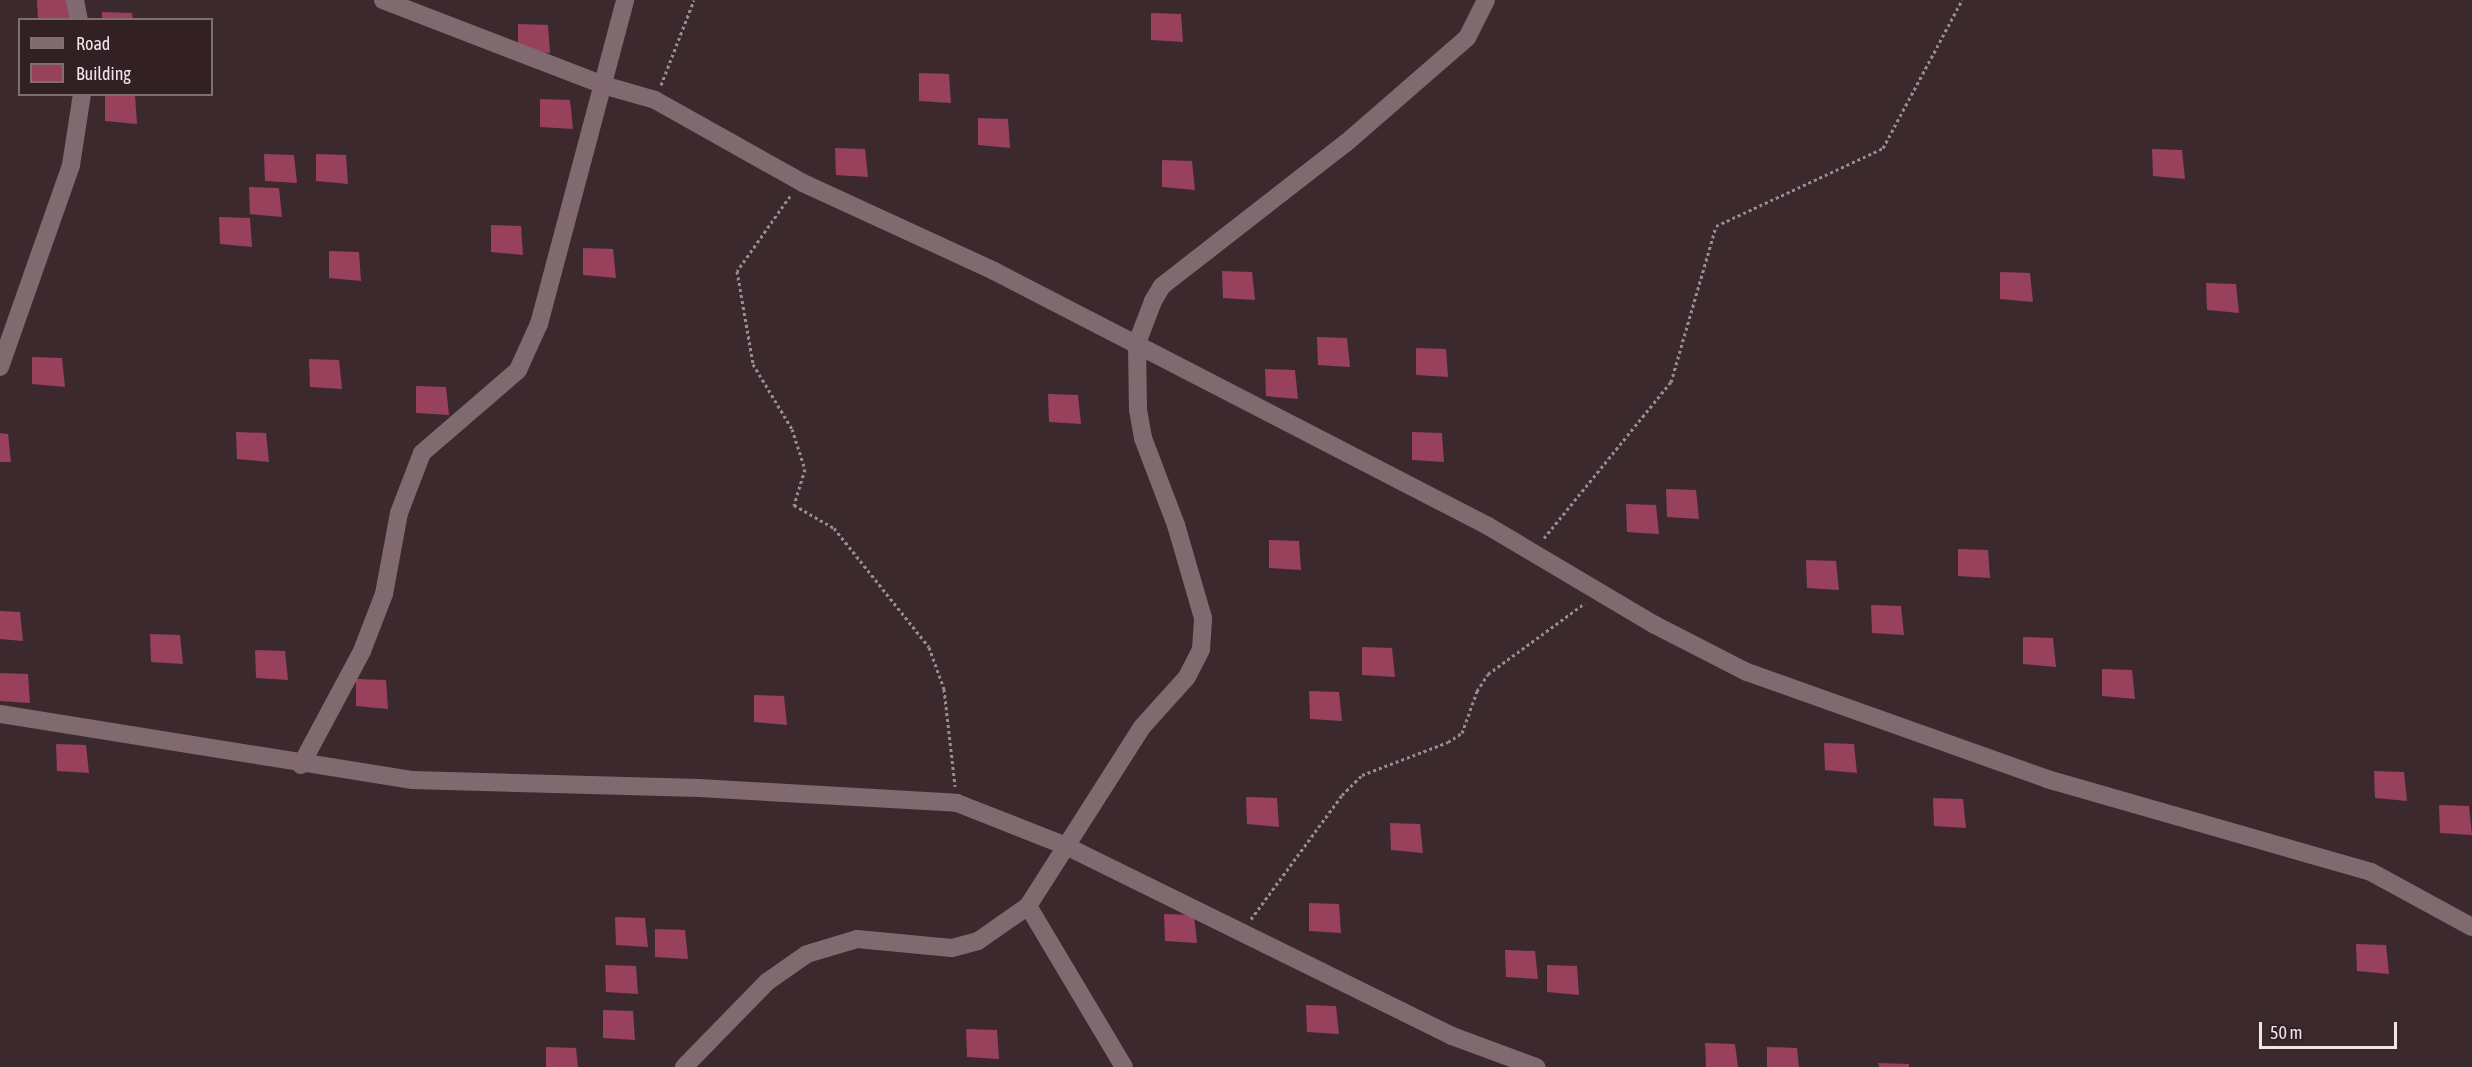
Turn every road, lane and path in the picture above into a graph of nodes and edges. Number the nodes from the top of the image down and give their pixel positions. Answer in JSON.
{"nodes":[{"id":1,"x":75,"y":0,"type":"edge"},
{"id":2,"x":383,"y":0,"type":"edge"},
{"id":3,"x":626,"y":0,"type":"edge"},
{"id":4,"x":694,"y":0,"type":"edge"},
{"id":5,"x":1486,"y":0,"type":"edge"},
{"id":6,"x":1962,"y":0,"type":"edge"},
{"id":7,"x":79,"y":18,"type":"edge"},
{"id":8,"x":603,"y":85,"type":"junction"},
{"id":9,"x":82,"y":96,"type":"edge"},
{"id":10,"x":655,"y":100,"type":"junction"},
{"id":11,"x":803,"y":183,"type":"junction"},
{"id":12,"x":1137,"y":343,"type":"junction"},
{"id":13,"x":0,"y":367,"type":"edge"},
{"id":14,"x":1532,"y":553,"type":"junction"},
{"id":15,"x":1600,"y":590,"type":"junction"},
{"id":16,"x":0,"y":714,"type":"edge"},
{"id":17,"x":301,"y":765,"type":"junction"},
{"id":18,"x":957,"y":803,"type":"junction"},
{"id":19,"x":1066,"y":846,"type":"junction"},
{"id":20,"x":1028,"y":906,"type":"junction"},
{"id":21,"x":2472,"y":927,"type":"edge"},
{"id":22,"x":1242,"y":932,"type":"junction"},
{"id":23,"x":684,"y":1067,"type":"edge"},
{"id":24,"x":1124,"y":1067,"type":"edge"},
{"id":25,"x":1536,"y":1067,"type":"edge"}],
"edges":[{"from":1,"to":7,"type":"street"},
{"from":2,"to":8,"type":"street"},
{"from":3,"to":8,"type":"street"},
{"from":4,"to":10,"type":"path"},
{"from":5,"to":12,"type":"street"},
{"from":6,"to":14,"type":"path"},
{"from":8,"to":10,"type":"street"},
{"from":8,"to":17,"type":"street"},
{"from":9,"to":13,"type":"street"},
{"from":10,"to":11,"type":"street"},
{"from":11,"to":12,"type":"street"},
{"from":11,"to":18,"type":"path"},
{"from":12,"to":14,"type":"street"},
{"from":12,"to":19,"type":"street"},
{"from":14,"to":15,"type":"street"},
{"from":15,"to":21,"type":"street"},
{"from":15,"to":22,"type":"path"},
{"from":16,"to":17,"type":"street"},
{"from":17,"to":18,"type":"street"},
{"from":18,"to":19,"type":"street"},
{"from":19,"to":20,"type":"street"},
{"from":19,"to":22,"type":"street"},
{"from":20,"to":23,"type":"street"},
{"from":20,"to":24,"type":"street"},
{"from":22,"to":25,"type":"street"}]}
